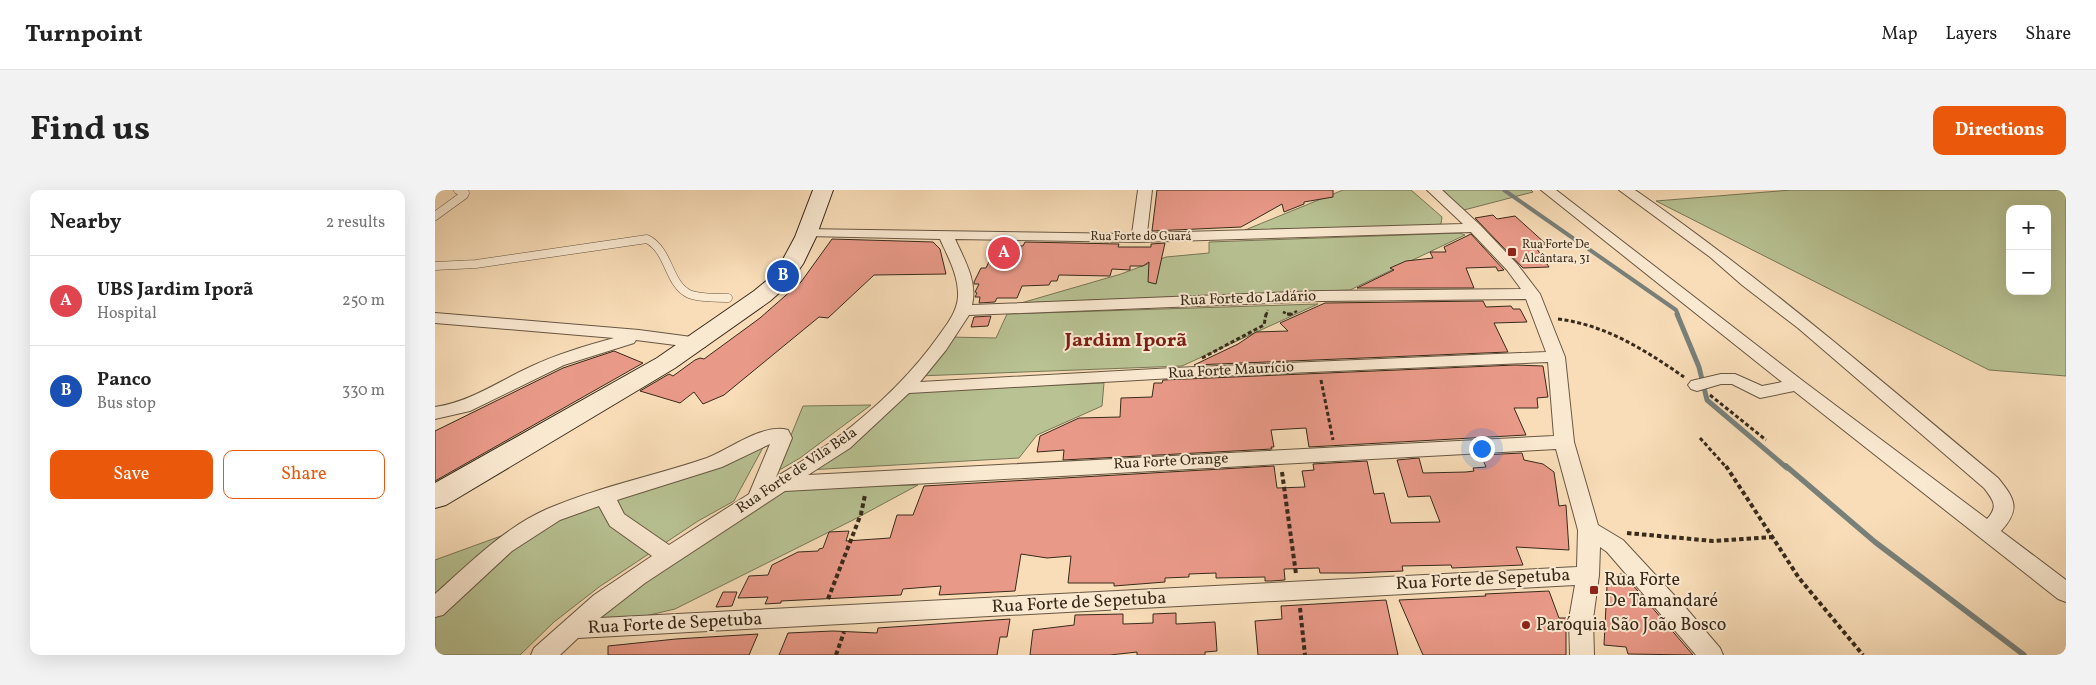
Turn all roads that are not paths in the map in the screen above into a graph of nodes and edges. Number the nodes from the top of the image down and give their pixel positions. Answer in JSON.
{"nodes":[{"id":1,"x":458,"y":190,"type":"edge"},
{"id":2,"x":823,"y":190,"type":"edge"},
{"id":3,"x":1145,"y":190,"type":"edge"},
{"id":4,"x":1434,"y":190,"type":"edge"},
{"id":5,"x":1548,"y":190,"type":"edge"},
{"id":6,"x":1626,"y":190,"type":"edge"},
{"id":7,"x":435,"y":216,"type":"edge"},
{"id":8,"x":1475,"y":228,"type":"junction"},
{"id":9,"x":807,"y":232,"type":"junction"},
{"id":10,"x":947,"y":235,"type":"junction"},
{"id":11,"x":1139,"y":238,"type":"junction"},
{"id":12,"x":435,"y":266,"type":"edge"},
{"id":13,"x":1532,"y":294,"type":"junction"},
{"id":14,"x":728,"y":298,"type":"dead end"},
{"id":15,"x":964,"y":310,"type":"junction"},
{"id":16,"x":435,"y":318,"type":"edge"},
{"id":17,"x":639,"y":335,"type":"junction"},
{"id":18,"x":699,"y":343,"type":"junction"},
{"id":19,"x":1556,"y":357,"type":"junction"},
{"id":20,"x":1697,"y":385,"type":"road end"},
{"id":21,"x":1797,"y":385,"type":"junction"},
{"id":22,"x":906,"y":388,"type":"junction"},
{"id":23,"x":435,"y":412,"type":"edge"},
{"id":24,"x":1564,"y":442,"type":"junction"},
{"id":25,"x":778,"y":484,"type":"junction"},
{"id":26,"x":605,"y":496,"type":"junction"},
{"id":27,"x":435,"y":497,"type":"edge"},
{"id":28,"x":758,"y":497,"type":"junction"},
{"id":29,"x":1589,"y":530,"type":"junction"},
{"id":30,"x":1987,"y":532,"type":"junction"},
{"id":31,"x":669,"y":556,"type":"junction"},
{"id":32,"x":1588,"y":575,"type":"junction"},
{"id":33,"x":2066,"y":593,"type":"edge"},
{"id":34,"x":435,"y":608,"type":"edge"},
{"id":35,"x":570,"y":629,"type":"junction"},
{"id":36,"x":543,"y":655,"type":"edge"},
{"id":37,"x":1582,"y":655,"type":"edge"},
{"id":38,"x":1711,"y":655,"type":"edge"}],
"edges":[{"from":1,"to":7,"type":"lane"},
{"from":2,"to":9,"type":"main road"},
{"from":3,"to":11,"type":"street"},
{"from":4,"to":8,"type":"street"},
{"from":5,"to":21,"type":"street"},
{"from":6,"to":30,"type":"street"},
{"from":8,"to":11,"type":"street","name":"Rua Forte do Guará"},
{"from":8,"to":13,"type":"street"},
{"from":9,"to":10,"type":"street","name":"Rua Forte do Guará"},
{"from":9,"to":18,"type":"main road"},
{"from":10,"to":11,"type":"street","name":"Rua Forte do Guará"},
{"from":10,"to":15,"type":"street"},
{"from":12,"to":14,"type":"lane"},
{"from":13,"to":15,"type":"street","name":"Rua Forte do Ladário"},
{"from":13,"to":19,"type":"street"},
{"from":15,"to":22,"type":"street","name":"Rua Forte de Vila Bela"},
{"from":16,"to":17,"type":"street"},
{"from":17,"to":18,"type":"street"},
{"from":17,"to":23,"type":"street"},
{"from":18,"to":27,"type":"main road"},
{"from":19,"to":22,"type":"street","name":"Rua Forte Maurício"},
{"from":19,"to":24,"type":"street"},
{"from":20,"to":21,"type":"street"},
{"from":21,"to":30,"type":"street"},
{"from":22,"to":25,"type":"street","name":"Rua Forte de Vila Bela"},
{"from":24,"to":25,"type":"street","name":"Rua Forte Orange"},
{"from":24,"to":29,"type":"street"},
{"from":25,"to":28,"type":"street","name":"Rua Forte de Vila Bela"},
{"from":26,"to":28,"type":"street"},
{"from":26,"to":31,"type":"street"},
{"from":26,"to":34,"type":"street"},
{"from":28,"to":31,"type":"street","name":"Rua Forte de Vila Bela"},
{"from":29,"to":32,"type":"street"},
{"from":29,"to":38,"type":"street"},
{"from":30,"to":33,"type":"street"},
{"from":31,"to":35,"type":"street","name":"Rua Forte de Vila Bela"},
{"from":32,"to":35,"type":"street","name":"Rua Forte de Sepetuba"},
{"from":32,"to":37,"type":"street"},
{"from":35,"to":36,"type":"street","name":"Rua Forte de Vila Bela"}]}
